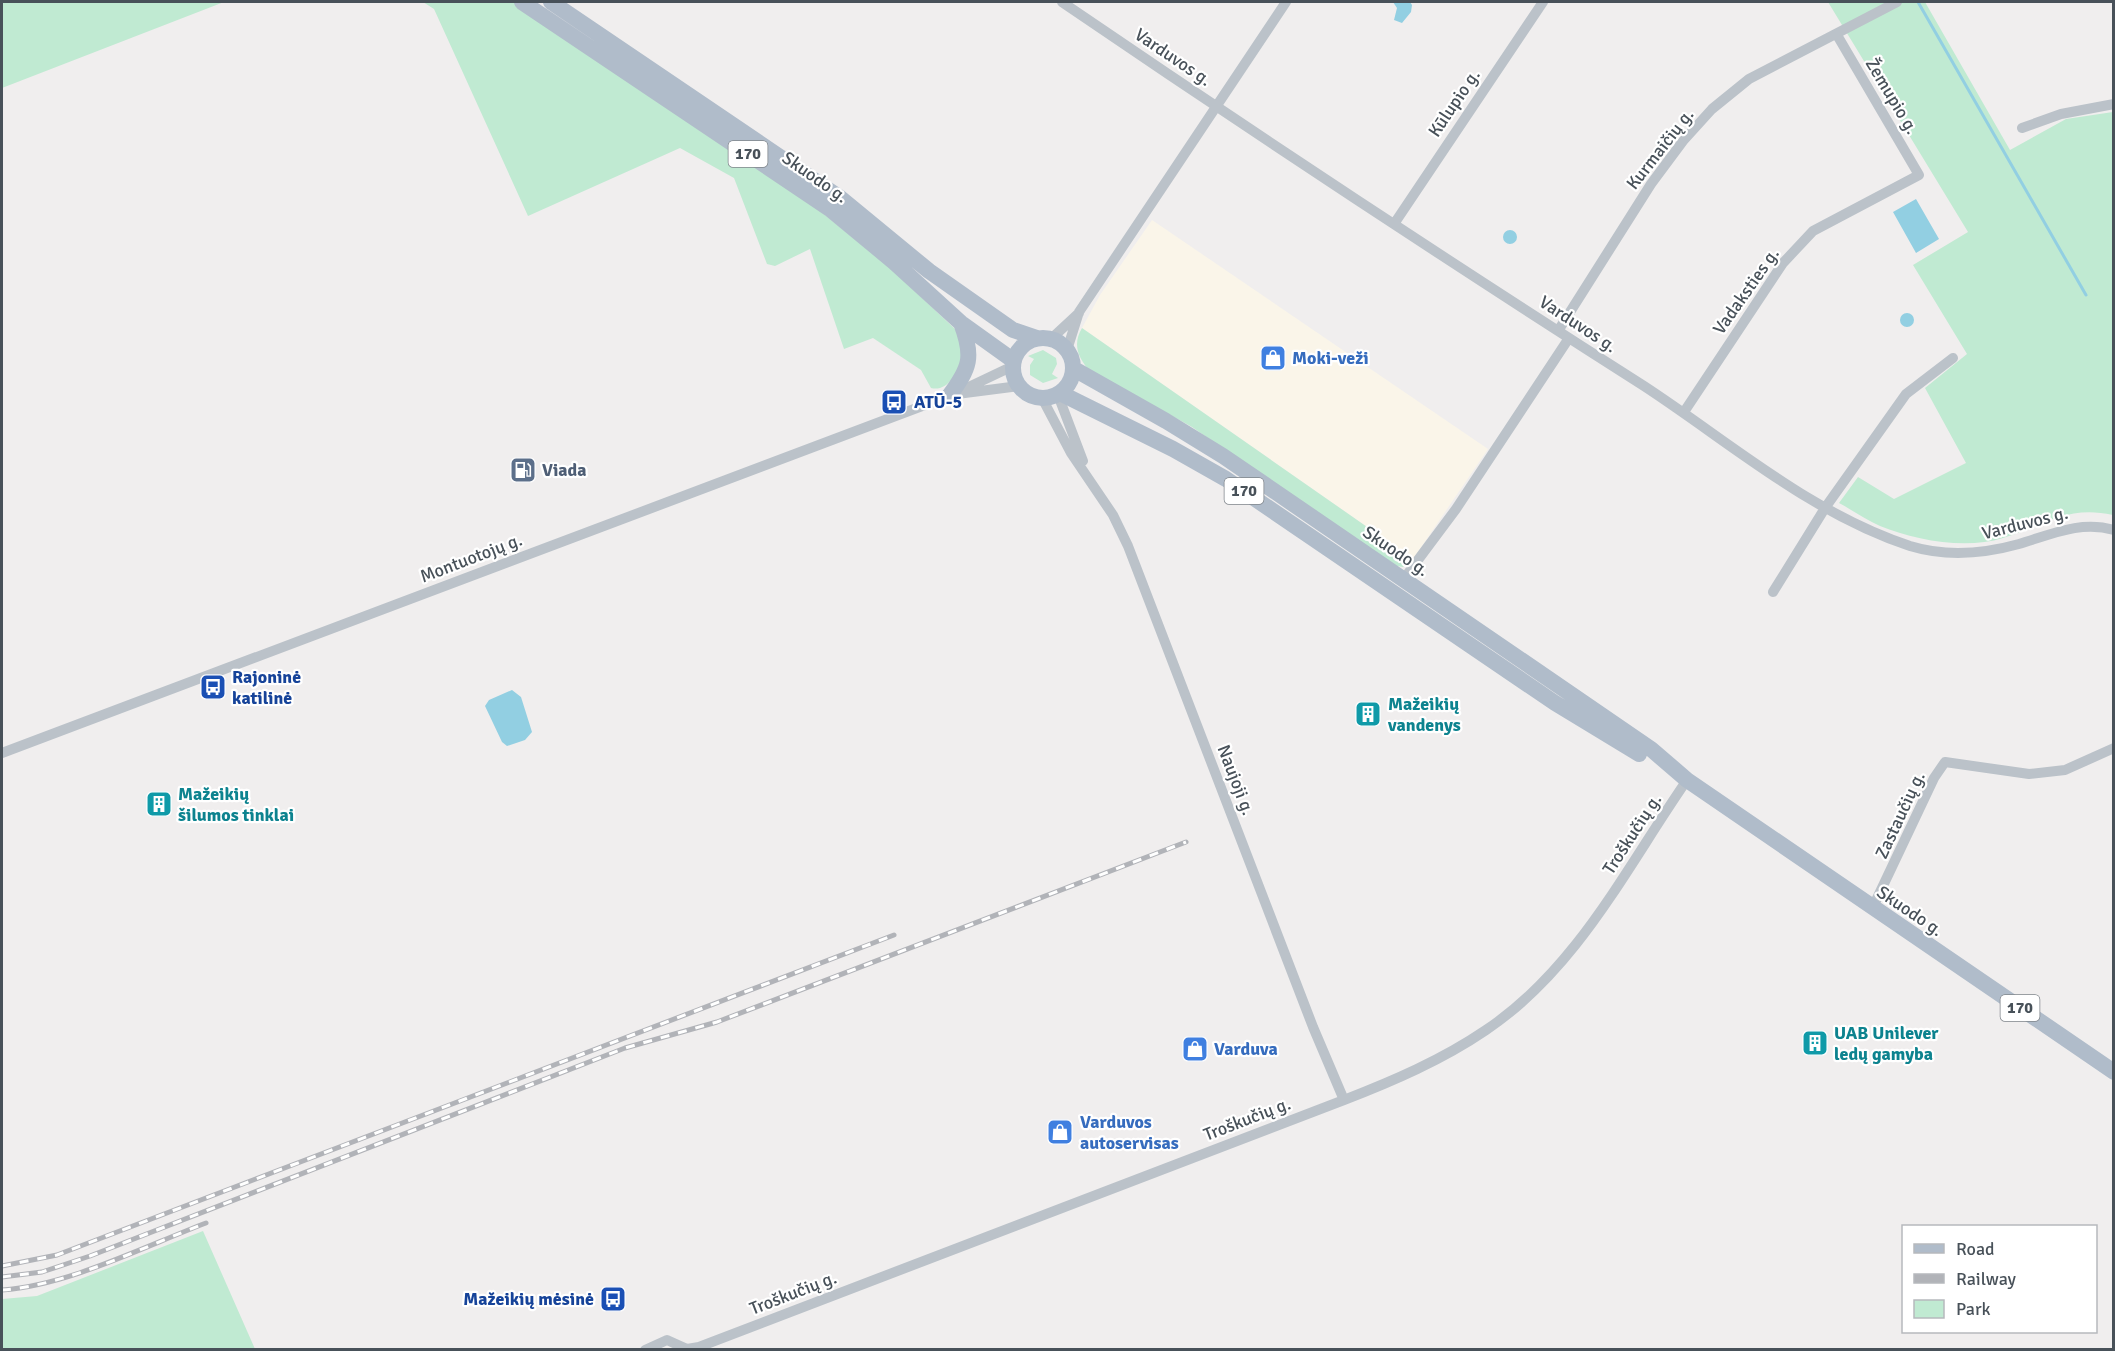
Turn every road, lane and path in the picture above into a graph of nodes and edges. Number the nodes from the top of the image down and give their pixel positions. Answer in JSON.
{"nodes":[{"id":1,"x":522,"y":2,"type":"edge"},
{"id":2,"x":1062,"y":2,"type":"edge"},
{"id":3,"x":1286,"y":2,"type":"edge"},
{"id":4,"x":1543,"y":2,"type":"edge"},
{"id":5,"x":1897,"y":2,"type":"edge"},
{"id":6,"x":550,"y":5,"type":"edge"},
{"id":7,"x":1837,"y":36,"type":"junction"},
{"id":8,"x":2114,"y":104,"type":"edge"},
{"id":9,"x":1215,"y":106,"type":"junction"},
{"id":10,"x":2022,"y":128,"type":"dead end"},
{"id":11,"x":1918,"y":175,"type":"joint"},
{"id":12,"x":1394,"y":224,"type":"junction"},
{"id":13,"x":1079,"y":312,"type":"junction"},
{"id":14,"x":961,"y":323,"type":"junction"},
{"id":15,"x":1558,"y":331,"type":"junction"},
{"id":16,"x":1569,"y":338,"type":"junction"},
{"id":17,"x":1044,"y":339,"type":"junction"},
{"id":18,"x":1067,"y":350,"type":"junction"},
{"id":19,"x":1953,"y":358,"type":"dead end"},
{"id":20,"x":1013,"y":364,"type":"junction"},
{"id":21,"x":1074,"y":369,"type":"junction"},
{"id":22,"x":1019,"y":386,"type":"junction"},
{"id":23,"x":951,"y":395,"type":"junction"},
{"id":24,"x":1053,"y":396,"type":"junction"},
{"id":25,"x":1684,"y":412,"type":"junction"},
{"id":26,"x":1088,"y":476,"type":"junction"},
{"id":27,"x":1825,"y":508,"type":"junction"},
{"id":28,"x":2114,"y":530,"type":"edge"},
{"id":29,"x":1403,"y":580,"type":"junction"},
{"id":30,"x":1773,"y":592,"type":"dead end"},
{"id":31,"x":2114,"y":748,"type":"edge"},
{"id":32,"x":2,"y":753,"type":"edge"},
{"id":33,"x":1687,"y":780,"type":"junction"},
{"id":34,"x":1872,"y":909,"type":"junction"},
{"id":35,"x":2114,"y":1072,"type":"edge"},
{"id":36,"x":1344,"y":1100,"type":"junction"},
{"id":37,"x":645,"y":1350,"type":"edge"}],
"edges":[{"from":1,"to":6,"type":"main road","name":"Skuodo g.","number":"170"},
{"from":2,"to":9,"type":"street","name":"Varduvos g."},
{"from":3,"to":9,"type":"street"},
{"from":4,"to":12,"type":"street","name":"Kūlupio g."},
{"from":5,"to":7,"type":"street","name":"Kurmaičių g."},
{"from":6,"to":14,"type":"main road","name":"Skuodo g.","number":"170"},
{"from":6,"to":17,"type":"main road","name":"Skuodo g.","number":"170"},
{"from":7,"to":11,"type":"street","name":"Žemupio g."},
{"from":7,"to":15,"type":"street","name":"Kurmaičių g."},
{"from":8,"to":10,"type":"street"},
{"from":9,"to":12,"type":"street","name":"Varduvos g."},
{"from":9,"to":13,"type":"street"},
{"from":11,"to":25,"type":"street","name":"Vadaksties g."},
{"from":12,"to":15,"type":"street","name":"Varduvos g."},
{"from":13,"to":17,"type":"street"},
{"from":13,"to":18,"type":"street"},
{"from":14,"to":20,"type":"main road","name":"Skuodo g.","number":"170"},
{"from":14,"to":23,"type":"main road"},
{"from":15,"to":16,"type":"street","name":"Varduvos g."},
{"from":16,"to":25,"type":"street","name":"Varduvos g."},
{"from":16,"to":29,"type":"street"},
{"from":17,"to":18,"type":"main road"},
{"from":17,"to":20,"type":"main road"},
{"from":18,"to":21,"type":"main road"},
{"from":19,"to":27,"type":"street"},
{"from":20,"to":22,"type":"main road"},
{"from":20,"to":23,"type":"street","name":"Montuotojų g."},
{"from":21,"to":24,"type":"main road"},
{"from":21,"to":29,"type":"main road","name":"Skuodo g.","number":"170"},
{"from":22,"to":23,"type":"street","name":"Montuotojų g."},
{"from":22,"to":24,"type":"main road"},
{"from":23,"to":32,"type":"street","name":"Montuotojų g."},
{"from":24,"to":26,"type":"street","name":"Naujoji g."},
{"from":24,"to":26,"type":"street","name":"Naujoji g."},
{"from":24,"to":33,"type":"main road","name":"Skuodo g.","number":"170"},
{"from":25,"to":27,"type":"street","name":"Varduvos g."},
{"from":26,"to":36,"type":"street","name":"Naujoji g."},
{"from":27,"to":28,"type":"street","name":"Varduvos g."},
{"from":27,"to":30,"type":"street"},
{"from":29,"to":33,"type":"main road","name":"Skuodo g.","number":"170"},
{"from":31,"to":34,"type":"street","name":"Zastaučių g."},
{"from":33,"to":34,"type":"main road","name":"Skuodo g.","number":"170"},
{"from":33,"to":36,"type":"street","name":"Troškučių g."},
{"from":34,"to":35,"type":"main road","name":"Skuodo g.","number":"170"},
{"from":36,"to":37,"type":"street","name":"Troškučių g."}]}
